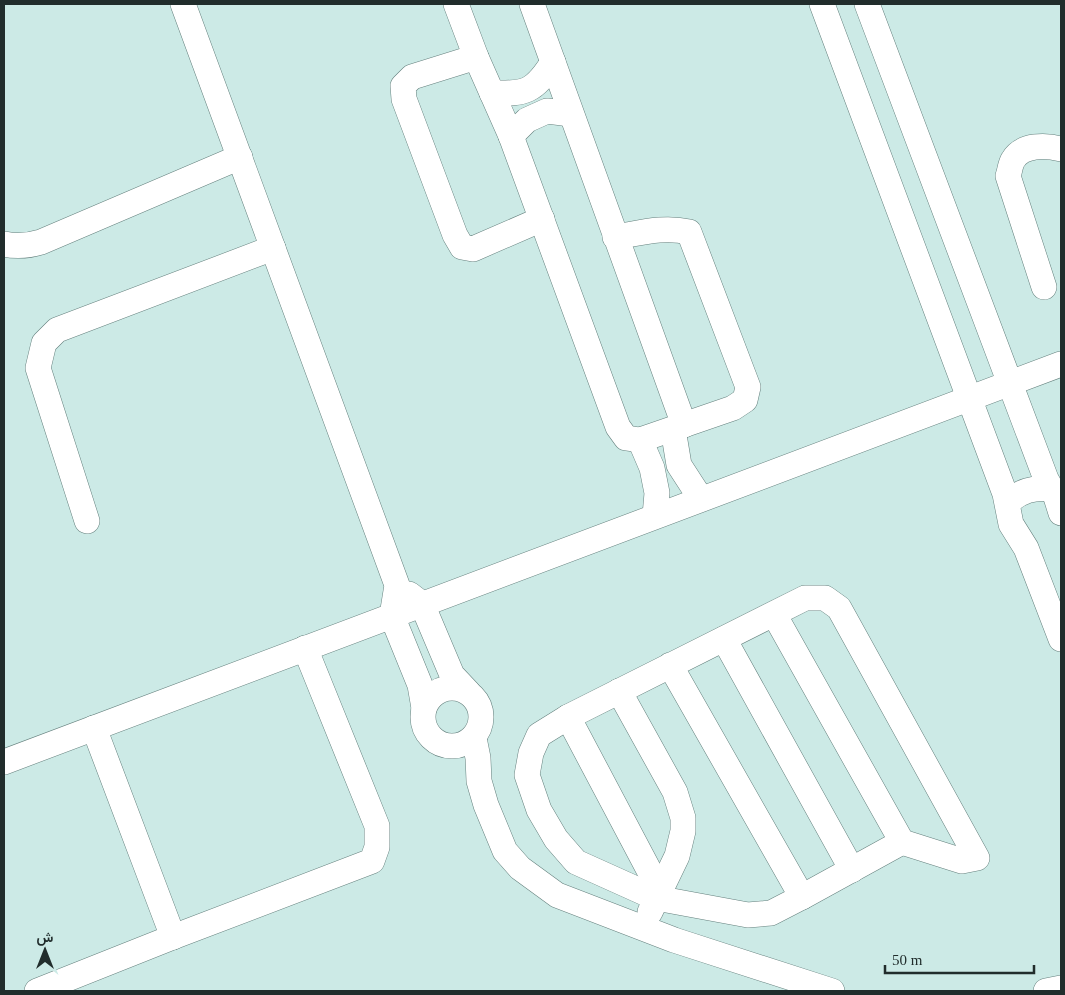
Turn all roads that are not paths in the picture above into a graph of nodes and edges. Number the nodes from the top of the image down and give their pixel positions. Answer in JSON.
{"nodes":[{"id":1,"x":183,"y":4,"type":"edge"},
{"id":2,"x":456,"y":4,"type":"edge"},
{"id":3,"x":532,"y":4,"type":"edge"},
{"id":4,"x":822,"y":4,"type":"edge"},
{"id":5,"x":868,"y":4,"type":"edge"},
{"id":6,"x":476,"y":57,"type":"junction"},
{"id":7,"x":553,"y":62,"type":"junction"},
{"id":8,"x":492,"y":93,"type":"junction"},
{"id":9,"x":571,"y":114,"type":"junction"},
{"id":10,"x":511,"y":136,"type":"junction"},
{"id":11,"x":1061,"y":149,"type":"edge"},
{"id":12,"x":240,"y":157,"type":"junction"},
{"id":13,"x":542,"y":220,"type":"junction"},
{"id":14,"x":616,"y":237,"type":"junction"},
{"id":15,"x":4,"y":244,"type":"edge"},
{"id":16,"x":273,"y":248,"type":"junction"},
{"id":17,"x":1044,"y":287,"type":"dead end"},
{"id":18,"x":1061,"y":364,"type":"edge"},
{"id":19,"x":1010,"y":383,"type":"junction"},
{"id":20,"x":969,"y":398,"type":"junction"},
{"id":21,"x":678,"y":427,"type":"junction"},
{"id":22,"x":640,"y":440,"type":"junction"},
{"id":23,"x":1050,"y":488,"type":"junction"},
{"id":24,"x":701,"y":499,"type":"junction"},
{"id":25,"x":1008,"y":502,"type":"junction"},
{"id":26,"x":1061,"y":513,"type":"edge"},
{"id":27,"x":655,"y":516,"type":"junction"},
{"id":28,"x":87,"y":521,"type":"dead end"},
{"id":29,"x":397,"y":585,"type":"junction"},
{"id":30,"x":422,"y":604,"type":"junction"},
{"id":31,"x":774,"y":614,"type":"junction"},
{"id":32,"x":392,"y":616,"type":"junction"},
{"id":33,"x":724,"y":639,"type":"junction"},
{"id":34,"x":1061,"y":640,"type":"edge"},
{"id":35,"x":304,"y":648,"type":"junction"},
{"id":36,"x":670,"y":665,"type":"junction"},
{"id":37,"x":619,"y":691,"type":"junction"},
{"id":38,"x":468,"y":692,"type":"junction"},
{"id":39,"x":424,"y":708,"type":"junction"},
{"id":40,"x":568,"y":717,"type":"junction"},
{"id":41,"x":94,"y":728,"type":"junction"},
{"id":42,"x":474,"y":738,"type":"junction"},
{"id":43,"x":449,"y":747,"type":"junction"},
{"id":44,"x":4,"y":762,"type":"edge"},
{"id":45,"x":479,"y":781,"type":"junction"},
{"id":46,"x":902,"y":842,"type":"junction"},
{"id":47,"x":852,"y":870,"type":"junction"},
{"id":48,"x":658,"y":894,"type":"junction"},
{"id":49,"x":802,"y":897,"type":"junction"},
{"id":50,"x":642,"y":927,"type":"junction"},
{"id":51,"x":173,"y":937,"type":"junction"},
{"id":52,"x":1061,"y":988,"type":"edge"},
{"id":53,"x":37,"y":991,"type":"edge"},
{"id":54,"x":832,"y":991,"type":"edge"},
{"id":55,"x":1046,"y":991,"type":"edge"}],
"edges":[{"from":1,"to":12,"type":"lane"},
{"from":2,"to":6,"type":"lane"},
{"from":3,"to":7,"type":"lane"},
{"from":4,"to":20,"type":"lane"},
{"from":5,"to":19,"type":"lane"},
{"from":6,"to":8,"type":"lane"},
{"from":6,"to":13,"type":"lane"},
{"from":7,"to":8,"type":"lane"},
{"from":7,"to":9,"type":"lane"},
{"from":8,"to":10,"type":"lane"},
{"from":9,"to":10,"type":"lane"},
{"from":9,"to":14,"type":"lane"},
{"from":10,"to":13,"type":"lane"},
{"from":11,"to":17,"type":"lane"},
{"from":12,"to":15,"type":"lane"},
{"from":12,"to":16,"type":"lane"},
{"from":13,"to":22,"type":"lane"},
{"from":14,"to":21,"type":"lane"},
{"from":14,"to":21,"type":"lane"},
{"from":16,"to":28,"type":"lane"},
{"from":16,"to":29,"type":"lane"},
{"from":18,"to":19,"type":"lane"},
{"from":19,"to":20,"type":"lane"},
{"from":19,"to":23,"type":"lane"},
{"from":20,"to":24,"type":"lane"},
{"from":20,"to":25,"type":"lane"},
{"from":21,"to":22,"type":"lane"},
{"from":21,"to":24,"type":"lane"},
{"from":22,"to":27,"type":"lane"},
{"from":23,"to":25,"type":"lane"},
{"from":23,"to":26,"type":"lane"},
{"from":24,"to":27,"type":"lane"},
{"from":25,"to":34,"type":"lane"},
{"from":27,"to":30,"type":"lane"},
{"from":29,"to":30,"type":"lane"},
{"from":29,"to":32,"type":"lane"},
{"from":30,"to":32,"type":"lane"},
{"from":30,"to":38,"type":"lane"},
{"from":31,"to":33,"type":"lane"},
{"from":31,"to":46,"type":"lane"},
{"from":31,"to":46,"type":"lane"},
{"from":32,"to":35,"type":"lane"},
{"from":32,"to":39,"type":"lane"},
{"from":33,"to":36,"type":"lane"},
{"from":33,"to":47,"type":"lane"},
{"from":35,"to":41,"type":"lane"},
{"from":35,"to":51,"type":"lane"},
{"from":36,"to":37,"type":"lane"},
{"from":36,"to":49,"type":"lane"},
{"from":37,"to":40,"type":"lane"},
{"from":37,"to":48,"type":"lane"},
{"from":38,"to":39,"type":"lane"},
{"from":38,"to":42,"type":"lane"},
{"from":39,"to":43,"type":"lane"},
{"from":40,"to":48,"type":"lane"},
{"from":40,"to":48,"type":"lane"},
{"from":41,"to":44,"type":"lane"},
{"from":41,"to":51,"type":"lane"},
{"from":42,"to":43,"type":"lane"},
{"from":42,"to":45,"type":"lane"},
{"from":43,"to":45,"type":"lane"},
{"from":45,"to":50,"type":"lane"},
{"from":46,"to":47,"type":"lane"},
{"from":47,"to":49,"type":"lane"},
{"from":48,"to":49,"type":"lane"},
{"from":48,"to":50,"type":"lane"},
{"from":50,"to":54,"type":"lane"},
{"from":51,"to":53,"type":"lane"},
{"from":52,"to":55,"type":"lane"}]}
